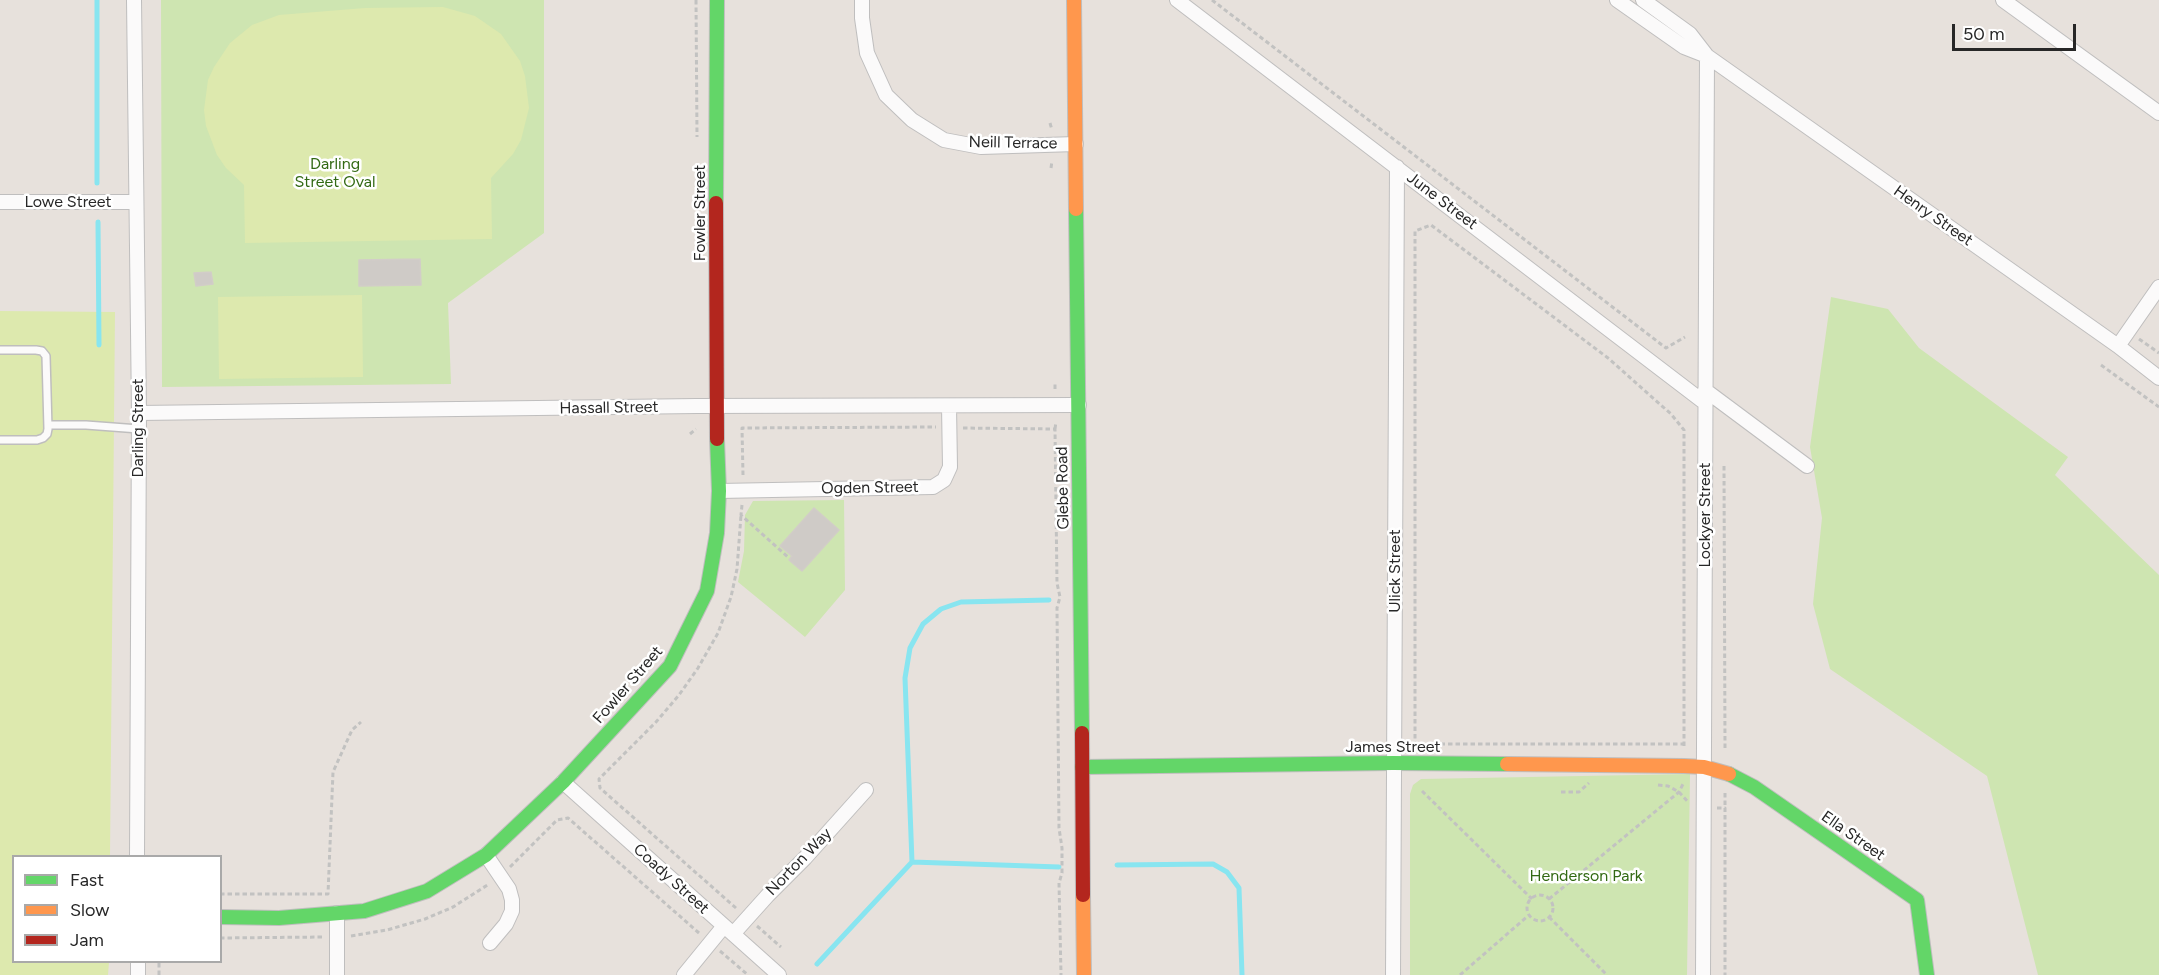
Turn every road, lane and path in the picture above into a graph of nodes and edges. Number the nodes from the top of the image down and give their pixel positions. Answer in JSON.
{"nodes":[{"id":1,"x":135,"y":0,"type":"edge"},
{"id":2,"x":717,"y":0,"type":"edge"},
{"id":3,"x":862,"y":0,"type":"edge"},
{"id":4,"x":1074,"y":0,"type":"edge"},
{"id":5,"x":1177,"y":0,"type":"edge"},
{"id":6,"x":1212,"y":0,"type":"edge"},
{"id":7,"x":1617,"y":0,"type":"edge"},
{"id":8,"x":1643,"y":0,"type":"edge"},
{"id":9,"x":2003,"y":0,"type":"edge"},
{"id":10,"x":1707,"y":56,"type":"junction"},
{"id":11,"x":2159,"y":113,"type":"edge"},
{"id":12,"x":1050,"y":123,"type":"dead end"},
{"id":13,"x":1052,"y":132,"type":"dead end"},
{"id":14,"x":1076,"y":144,"type":"junction"},
{"id":15,"x":1052,"y":161,"type":"dead end"},
{"id":16,"x":1397,"y":167,"type":"junction"},
{"id":17,"x":1052,"y":168,"type":"dead end"},
{"id":18,"x":0,"y":202,"type":"edge"},
{"id":19,"x":135,"y":202,"type":"junction"},
{"id":20,"x":2159,"y":287,"type":"edge"},
{"id":21,"x":1685,"y":337,"type":"dead end"},
{"id":22,"x":2138,"y":338,"type":"dead end"},
{"id":23,"x":2118,"y":346,"type":"junction"},
{"id":24,"x":0,"y":350,"type":"edge"},
{"id":25,"x":2159,"y":353,"type":"edge"},
{"id":26,"x":2101,"y":365,"type":"dead end"},
{"id":27,"x":2159,"y":378,"type":"edge"},
{"id":28,"x":1055,"y":382,"type":"dead end"},
{"id":29,"x":1055,"y":389,"type":"dead end"},
{"id":30,"x":1705,"y":396,"type":"junction"},
{"id":31,"x":1079,"y":405,"type":"junction"},
{"id":32,"x":715,"y":406,"type":"junction"},
{"id":33,"x":949,"y":406,"type":"junction"},
{"id":34,"x":2159,"y":407,"type":"edge"},
{"id":35,"x":139,"y":413,"type":"junction"},
{"id":36,"x":1056,"y":422,"type":"dead end"},
{"id":37,"x":48,"y":425,"type":"junction"},
{"id":38,"x":940,"y":427,"type":"dead end"},
{"id":39,"x":960,"y":428,"type":"dead end"},
{"id":40,"x":139,"y":429,"type":"junction"},
{"id":41,"x":696,"y":429,"type":"dead end"},
{"id":42,"x":1056,"y":429,"type":"junction"},
{"id":43,"x":690,"y":434,"type":"dead end"},
{"id":44,"x":736,"y":436,"type":"dead end"},
{"id":45,"x":742,"y":437,"type":"junction"},
{"id":46,"x":0,"y":440,"type":"edge"},
{"id":47,"x":1725,"y":466,"type":"dead end"},
{"id":48,"x":1807,"y":466,"type":"dead end"},
{"id":49,"x":743,"y":475,"type":"dead end"},
{"id":50,"x":718,"y":491,"type":"junction"},
{"id":51,"x":742,"y":504,"type":"dead end"},
{"id":52,"x":741,"y":515,"type":"junction"},
{"id":53,"x":788,"y":557,"type":"dead end"},
{"id":54,"x":361,"y":722,"type":"dead end"},
{"id":55,"x":1683,"y":744,"type":"junction"},
{"id":56,"x":1725,"y":748,"type":"dead end"},
{"id":57,"x":1684,"y":749,"type":"dead end"},
{"id":58,"x":1394,"y":763,"type":"junction"},
{"id":59,"x":1082,"y":766,"type":"junction"},
{"id":60,"x":1704,"y":767,"type":"junction"},
{"id":61,"x":563,"y":782,"type":"junction"},
{"id":62,"x":1684,"y":782,"type":"dead end"},
{"id":63,"x":1600,"y":783,"type":"dead end"},
{"id":64,"x":1657,"y":785,"type":"dead end"},
{"id":65,"x":866,"y":790,"type":"dead end"},
{"id":66,"x":1422,"y":791,"type":"dead end"},
{"id":67,"x":1562,"y":792,"type":"dead end"},
{"id":68,"x":1680,"y":792,"type":"junction"},
{"id":69,"x":1725,"y":793,"type":"dead end"},
{"id":70,"x":1715,"y":808,"type":"dead end"},
{"id":71,"x":1725,"y":808,"type":"junction"},
{"id":72,"x":1688,"y":809,"type":"dead end"},
{"id":73,"x":137,"y":855,"type":"edge"},
{"id":74,"x":486,"y":855,"type":"junction"},
{"id":75,"x":222,"y":894,"type":"edge"},
{"id":76,"x":1532,"y":899,"type":"junction"},
{"id":77,"x":1549,"y":899,"type":"junction"},
{"id":78,"x":337,"y":913,"type":"junction"},
{"id":79,"x":1529,"y":915,"type":"junction"},
{"id":80,"x":222,"y":917,"type":"edge"},
{"id":81,"x":1549,"y":917,"type":"junction"},
{"id":82,"x":748,"y":918,"type":"junction"},
{"id":83,"x":729,"y":930,"type":"junction"},
{"id":84,"x":490,"y":944,"type":"dead end"},
{"id":85,"x":781,"y":947,"type":"dead end"},
{"id":86,"x":337,"y":975,"type":"edge"},
{"id":87,"x":684,"y":975,"type":"edge"},
{"id":88,"x":779,"y":975,"type":"edge"},
{"id":89,"x":1061,"y":975,"type":"edge"},
{"id":90,"x":1084,"y":975,"type":"edge"},
{"id":91,"x":1393,"y":975,"type":"edge"},
{"id":92,"x":1460,"y":975,"type":"edge"},
{"id":93,"x":1607,"y":975,"type":"edge"},
{"id":94,"x":1703,"y":975,"type":"edge"},
{"id":95,"x":1725,"y":975,"type":"edge"},
{"id":96,"x":1927,"y":975,"type":"edge"}],
"edges":[{"from":1,"to":19,"type":"street","name":"Darling Street"},
{"from":2,"to":32,"type":"street","name":"Fowler Street"},
{"from":3,"to":14,"type":"street","name":"Neill Terrace"},
{"from":4,"to":14,"type":"street","name":"Glebe Road"},
{"from":5,"to":16,"type":"street","name":"June Street"},
{"from":6,"to":21,"type":"path"},
{"from":7,"to":10,"type":"street","name":"Henry Street"},
{"from":8,"to":10,"type":"street","name":"Henry Street"},
{"from":9,"to":11,"type":"street"},
{"from":10,"to":23,"type":"street","name":"Henry Street"},
{"from":10,"to":30,"type":"street","name":"Lockyer Street"},
{"from":12,"to":13,"type":"path"},
{"from":14,"to":31,"type":"street","name":"Glebe Road"},
{"from":15,"to":17,"type":"path"},
{"from":16,"to":30,"type":"street","name":"June Street"},
{"from":16,"to":58,"type":"street","name":"Ulick Street"},
{"from":18,"to":19,"type":"street","name":"Lowe Street"},
{"from":19,"to":35,"type":"street","name":"Darling Street"},
{"from":20,"to":23,"type":"street"},
{"from":22,"to":25,"type":"path"},
{"from":23,"to":27,"type":"street","name":"Henry Street"},
{"from":24,"to":37,"type":"lane"},
{"from":26,"to":34,"type":"path"},
{"from":28,"to":29,"type":"path"},
{"from":30,"to":48,"type":"street","name":"June Street"},
{"from":30,"to":60,"type":"street","name":"Lockyer Street"},
{"from":31,"to":33,"type":"street","name":"Hassall Street"},
{"from":31,"to":59,"type":"street","name":"Glebe Road"},
{"from":32,"to":33,"type":"street","name":"Hassall Street"},
{"from":32,"to":35,"type":"street","name":"Hassall Street"},
{"from":32,"to":50,"type":"street","name":"Fowler Street"},
{"from":33,"to":50,"type":"street","name":"Ogden Street"},
{"from":35,"to":40,"type":"street","name":"Darling Street"},
{"from":36,"to":42,"type":"path"},
{"from":37,"to":40,"type":"lane"},
{"from":37,"to":46,"type":"lane"},
{"from":38,"to":45,"type":"path"},
{"from":39,"to":42,"type":"path"},
{"from":40,"to":73,"type":"street","name":"Darling Street"},
{"from":41,"to":43,"type":"path"},
{"from":42,"to":89,"type":"path"},
{"from":44,"to":45,"type":"path"},
{"from":45,"to":49,"type":"path"},
{"from":47,"to":56,"type":"path"},
{"from":50,"to":61,"type":"street","name":"Fowler Street"},
{"from":51,"to":52,"type":"path"},
{"from":52,"to":53,"type":"path"},
{"from":52,"to":82,"type":"path"},
{"from":54,"to":75,"type":"path"},
{"from":55,"to":55,"type":"path"},
{"from":55,"to":57,"type":"path"},
{"from":58,"to":59,"type":"street","name":"James Street"},
{"from":58,"to":60,"type":"street","name":"James Street"},
{"from":58,"to":91,"type":"street","name":"Ulick Street"},
{"from":59,"to":90,"type":"street","name":"Glebe Road"},
{"from":60,"to":94,"type":"street","name":"Lockyer Street"},
{"from":60,"to":96,"type":"street","name":"Ella Street"},
{"from":61,"to":74,"type":"street","name":"Fowler Street"},
{"from":61,"to":83,"type":"street","name":"Coady Street"},
{"from":62,"to":68,"type":"path"},
{"from":63,"to":67,"type":"path"},
{"from":64,"to":68,"type":"path"},
{"from":65,"to":82,"type":"street","name":"Norton Way"},
{"from":66,"to":76,"type":"path"},
{"from":68,"to":72,"type":"path"},
{"from":68,"to":77,"type":"path"},
{"from":69,"to":71,"type":"path"},
{"from":70,"to":71,"type":"path"},
{"from":71,"to":95,"type":"path"},
{"from":74,"to":78,"type":"street","name":"Fowler Street"},
{"from":74,"to":84,"type":"street"},
{"from":76,"to":77,"type":"path"},
{"from":76,"to":79,"type":"path"},
{"from":77,"to":81,"type":"path"},
{"from":78,"to":80,"type":"street","name":"Fowler Street"},
{"from":78,"to":86,"type":"street"},
{"from":79,"to":81,"type":"path"},
{"from":79,"to":92,"type":"path"},
{"from":81,"to":93,"type":"path"},
{"from":82,"to":83,"type":"street","name":"Norton Way"},
{"from":82,"to":85,"type":"path"},
{"from":83,"to":87,"type":"street","name":"Norton Way"},
{"from":83,"to":88,"type":"street","name":"Coady Street"}]}
